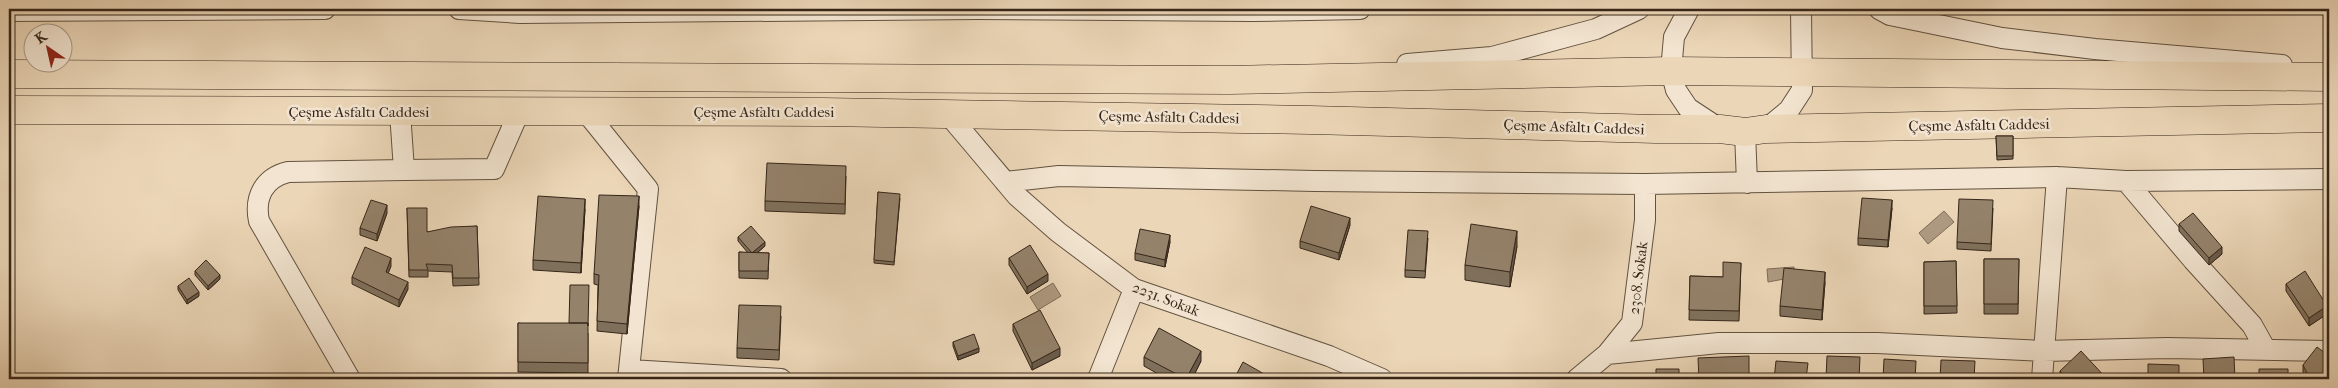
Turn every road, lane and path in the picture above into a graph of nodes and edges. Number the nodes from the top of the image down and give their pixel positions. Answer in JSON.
{"nodes":[{"id":1,"x":324,"y":9,"type":"edge"},
{"id":2,"x":459,"y":9,"type":"edge"},
{"id":3,"x":1207,"y":9,"type":"edge"},
{"id":4,"x":1360,"y":9,"type":"edge"},
{"id":5,"x":1639,"y":9,"type":"edge"},
{"id":6,"x":1689,"y":9,"type":"edge"},
{"id":7,"x":1801,"y":9,"type":"edge"},
{"id":8,"x":1880,"y":9,"type":"edge"},
{"id":9,"x":9,"y":12,"type":"edge"},
{"id":10,"x":2329,"y":69,"type":"edge"},
{"id":11,"x":1671,"y":71,"type":"junction"},
{"id":12,"x":1804,"y":71,"type":"junction"},
{"id":13,"x":9,"y":74,"type":"edge"},
{"id":14,"x":2329,"y":77,"type":"edge"},
{"id":15,"x":1229,"y":80,"type":"junction"},
{"id":16,"x":9,"y":110,"type":"edge"},
{"id":17,"x":400,"y":112,"type":"junction"},
{"id":18,"x":519,"y":112,"type":"junction"},
{"id":19,"x":586,"y":112,"type":"junction"},
{"id":20,"x":948,"y":113,"type":"junction"},
{"id":21,"x":2329,"y":118,"type":"edge"},
{"id":22,"x":1744,"y":130,"type":"junction"},
{"id":23,"x":404,"y":170,"type":"junction"},
{"id":24,"x":2058,"y":177,"type":"junction"},
{"id":25,"x":2329,"y":180,"type":"edge"},
{"id":26,"x":2126,"y":181,"type":"junction"},
{"id":27,"x":1004,"y":182,"type":"junction"},
{"id":28,"x":1747,"y":183,"type":"junction"},
{"id":29,"x":1645,"y":184,"type":"junction"},
{"id":30,"x":1134,"y":289,"type":"junction"},
{"id":31,"x":2266,"y":350,"type":"junction"},
{"id":32,"x":2043,"y":351,"type":"junction"},
{"id":33,"x":2329,"y":351,"type":"edge"},
{"id":34,"x":1607,"y":354,"type":"junction"},
{"id":35,"x":629,"y":375,"type":"edge"},
{"id":36,"x":350,"y":379,"type":"edge"},
{"id":37,"x":781,"y":379,"type":"edge"},
{"id":38,"x":1098,"y":379,"type":"edge"},
{"id":39,"x":1382,"y":379,"type":"edge"},
{"id":40,"x":1577,"y":379,"type":"edge"},
{"id":41,"x":2042,"y":379,"type":"edge"}],
"edges":[{"from":1,"to":9,"type":"street"},
{"from":2,"to":3,"type":"street"},
{"from":3,"to":4,"type":"street"},
{"from":5,"to":15,"type":"street"},
{"from":6,"to":11,"type":"street"},
{"from":7,"to":12,"type":"street"},
{"from":8,"to":10,"type":"street"},
{"from":11,"to":12,"type":"highway"},
{"from":11,"to":15,"type":"highway"},
{"from":11,"to":22,"type":"street"},
{"from":12,"to":14,"type":"highway"},
{"from":12,"to":22,"type":"street"},
{"from":13,"to":15,"type":"highway"},
{"from":16,"to":17,"type":"highway","name":"Çeşme Asfaltı Caddesi"},
{"from":17,"to":18,"type":"highway","name":"Çeşme Asfaltı Caddesi"},
{"from":17,"to":23,"type":"street"},
{"from":18,"to":19,"type":"highway","name":"Çeşme Asfaltı Caddesi"},
{"from":18,"to":23,"type":"street"},
{"from":19,"to":20,"type":"highway","name":"Çeşme Asfaltı Caddesi"},
{"from":19,"to":35,"type":"street"},
{"from":20,"to":22,"type":"highway","name":"Çeşme Asfaltı Caddesi"},
{"from":20,"to":27,"type":"street","name":"2231. Sokak"},
{"from":21,"to":22,"type":"highway","name":"Çeşme Asfaltı Caddesi"},
{"from":22,"to":28,"type":"street"},
{"from":23,"to":36,"type":"street"},
{"from":24,"to":26,"type":"street"},
{"from":24,"to":28,"type":"street"},
{"from":24,"to":32,"type":"street"},
{"from":25,"to":26,"type":"street"},
{"from":26,"to":31,"type":"street"},
{"from":27,"to":29,"type":"street"},
{"from":27,"to":30,"type":"street","name":"2231. Sokak"},
{"from":28,"to":29,"type":"street"},
{"from":29,"to":34,"type":"street","name":"2308. Sokak"},
{"from":30,"to":38,"type":"street"},
{"from":30,"to":39,"type":"street","name":"2231. Sokak"},
{"from":31,"to":32,"type":"street"},
{"from":31,"to":33,"type":"street"},
{"from":32,"to":34,"type":"street"},
{"from":32,"to":41,"type":"street"},
{"from":34,"to":40,"type":"street","name":"2308. Sokak"},
{"from":35,"to":37,"type":"street"}]}
